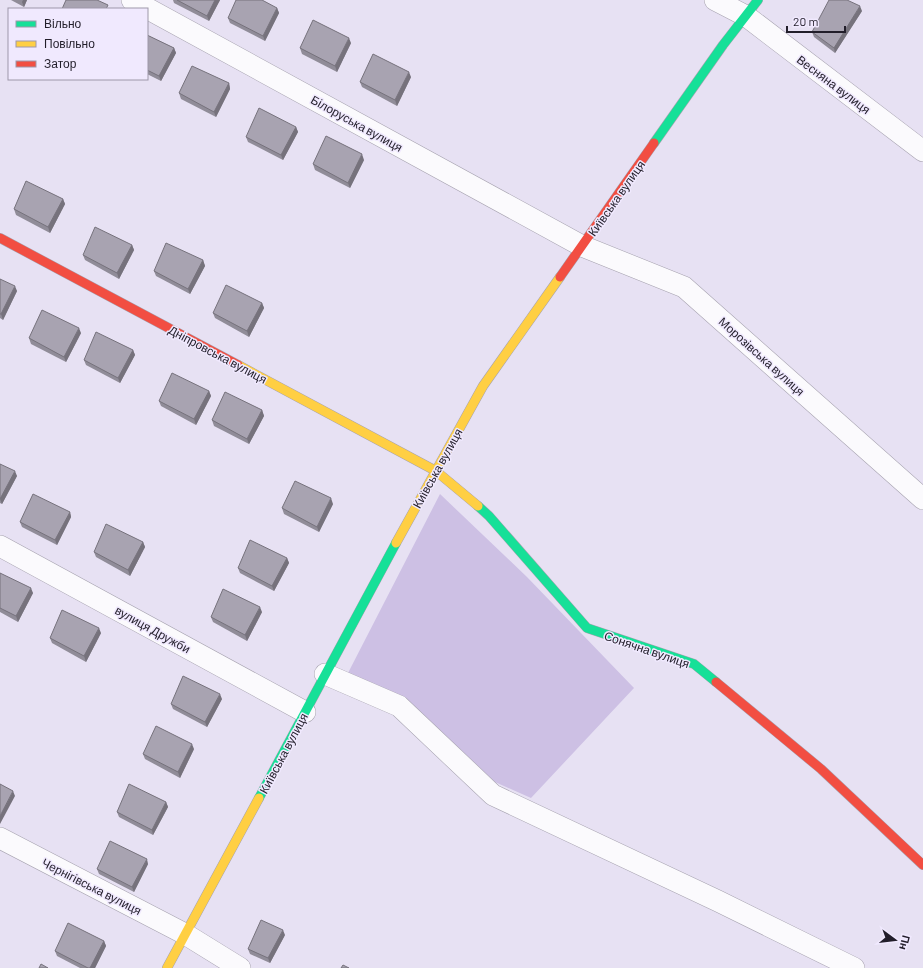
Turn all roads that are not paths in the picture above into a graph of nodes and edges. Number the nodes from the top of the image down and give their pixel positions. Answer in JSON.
{"nodes":[{"id":1,"x":132,"y":0,"type":"edge"},
{"id":2,"x":715,"y":0,"type":"edge"},
{"id":3,"x":147,"y":8,"type":"edge"},
{"id":4,"x":752,"y":8,"type":"edge"},
{"id":5,"x":148,"y":9,"type":"edge"},
{"id":6,"x":923,"y":151,"type":"edge"},
{"id":7,"x":0,"y":238,"type":"edge"},
{"id":8,"x":582,"y":246,"type":"junction"},
{"id":9,"x":436,"y":470,"type":"junction"},
{"id":10,"x":923,"y":499,"type":"edge"},
{"id":11,"x":0,"y":546,"type":"edge"},
{"id":12,"x":325,"y":674,"type":"junction"},
{"id":13,"x":305,"y":712,"type":"junction"},
{"id":14,"x":0,"y":838,"type":"edge"},
{"id":15,"x":923,"y":865,"type":"edge"},
{"id":16,"x":185,"y":934,"type":"junction"},
{"id":17,"x":167,"y":968,"type":"edge"},
{"id":18,"x":240,"y":968,"type":"edge"},
{"id":19,"x":854,"y":968,"type":"edge"}],
"edges":[{"from":1,"to":3,"type":"street","name":"Білоруська вулиця"},
{"from":2,"to":4,"type":"street","name":"Весняна вулиця"},
{"from":4,"to":6,"type":"street","name":"Весняна вулиця"},
{"from":4,"to":8,"type":"street","name":"Київська вулиця"},
{"from":5,"to":8,"type":"street","name":"Білоруська вулиця"},
{"from":7,"to":9,"type":"street","name":"Дніпровська вулиця"},
{"from":8,"to":9,"type":"street","name":"Київська вулиця"},
{"from":8,"to":10,"type":"street","name":"Морозівська вулиця"},
{"from":9,"to":12,"type":"street","name":"Київська вулиця"},
{"from":9,"to":15,"type":"street","name":"Сонячна вулиця"},
{"from":11,"to":13,"type":"street","name":"вулиця Дружби"},
{"from":12,"to":13,"type":"street","name":"Київська вулиця"},
{"from":12,"to":19,"type":"street"},
{"from":13,"to":16,"type":"street","name":"Київська вулиця"},
{"from":14,"to":16,"type":"street","name":"Чернігівська вулиця"},
{"from":16,"to":17,"type":"street","name":"Київська вулиця"},
{"from":16,"to":18,"type":"street","name":"Чернігівська вулиця"}]}
